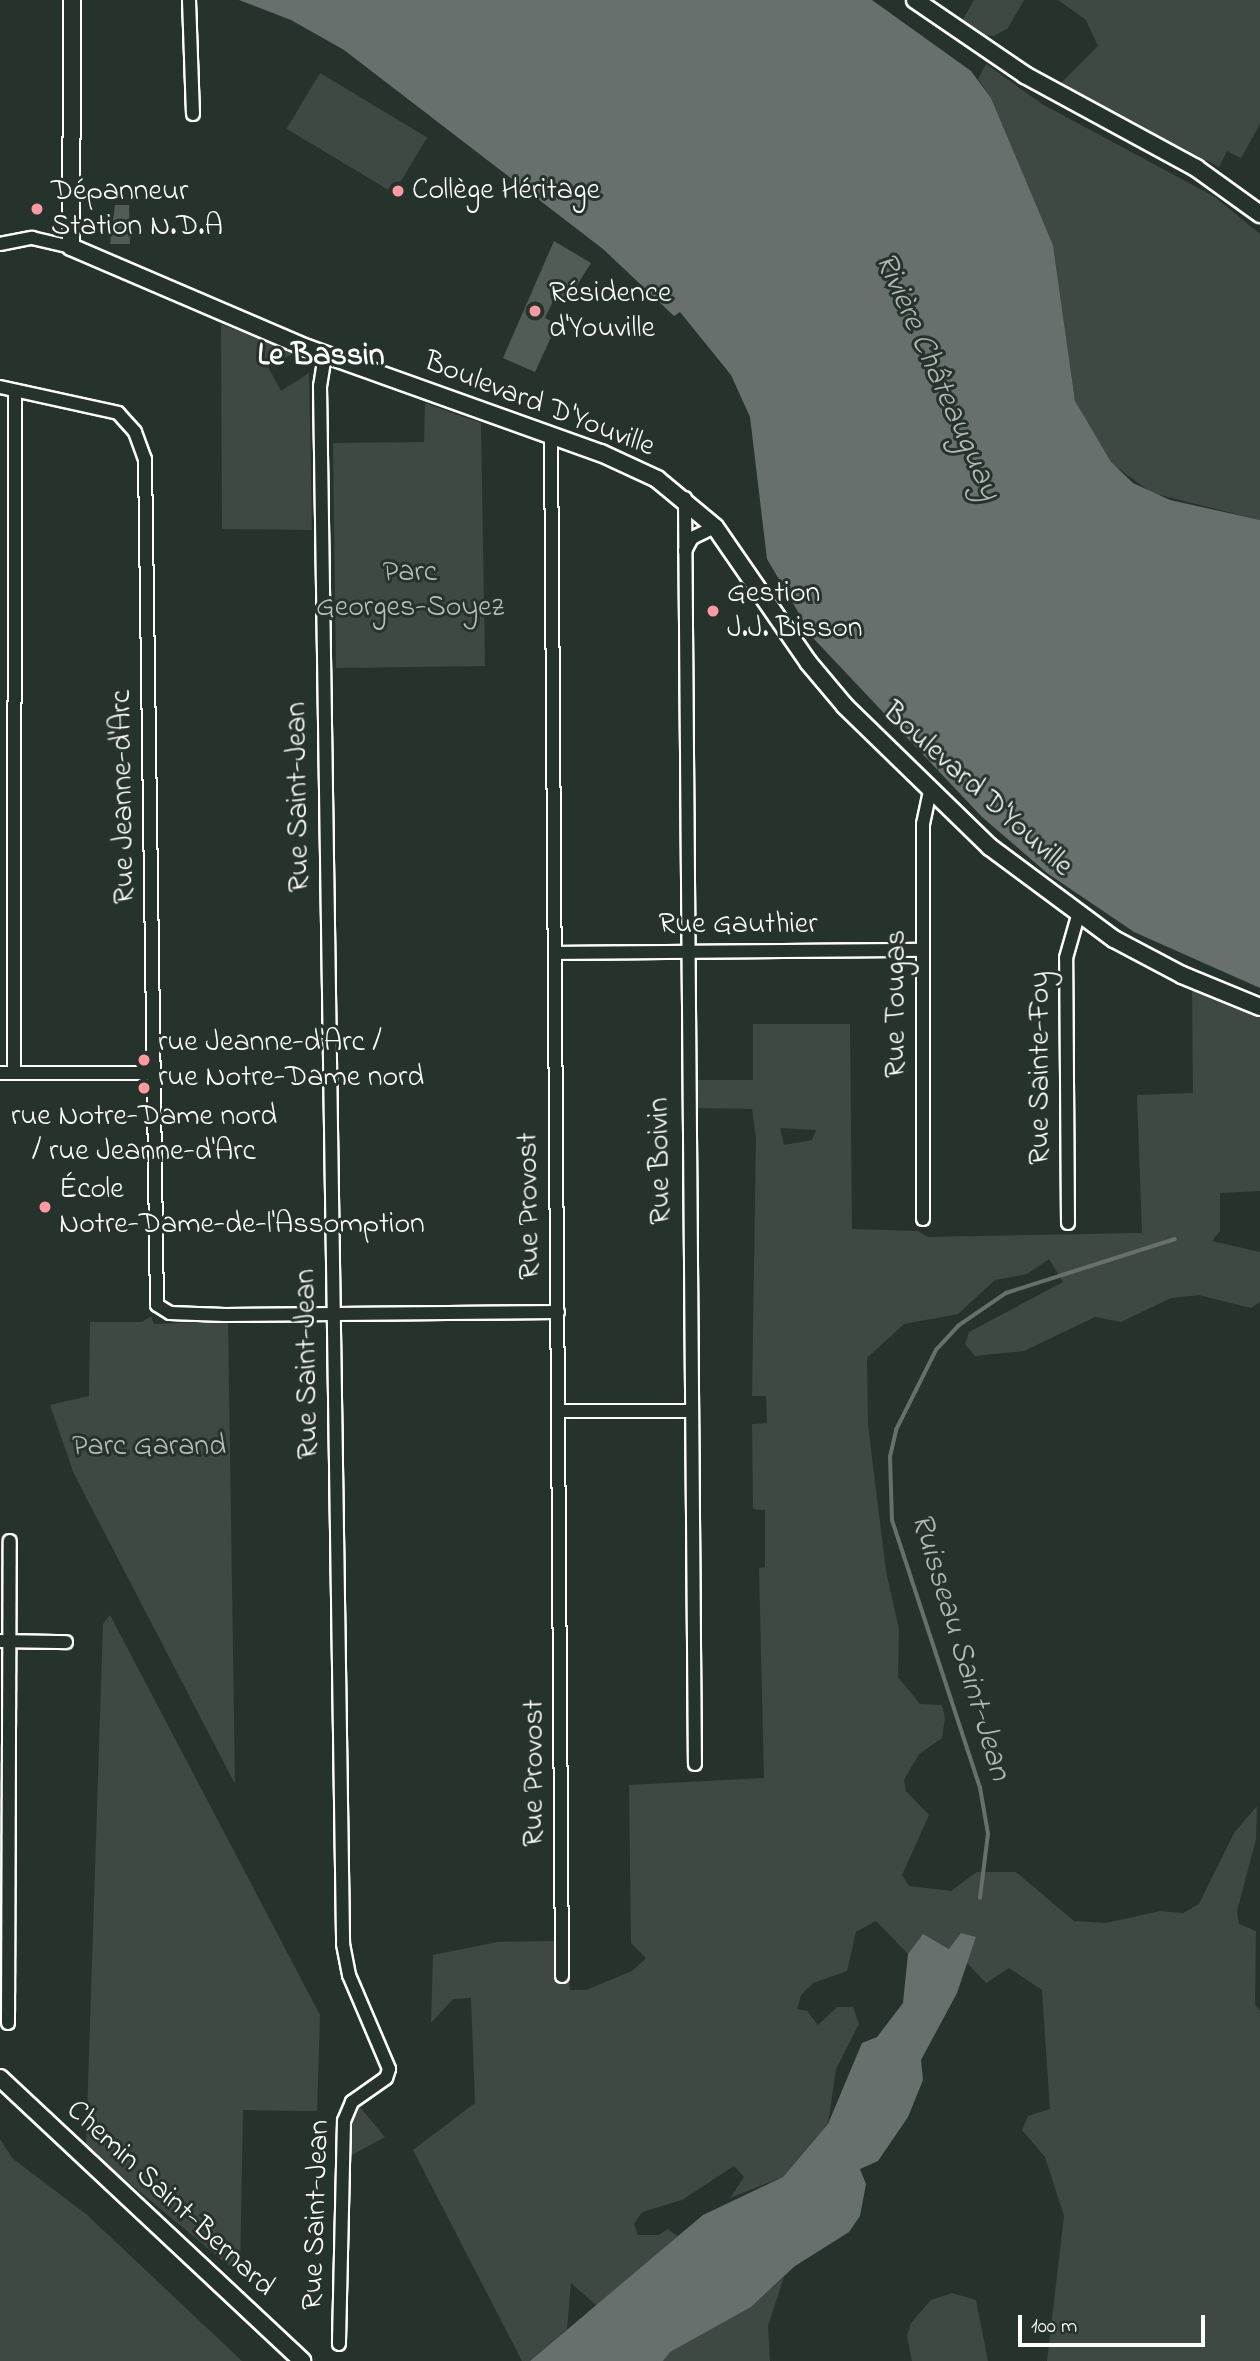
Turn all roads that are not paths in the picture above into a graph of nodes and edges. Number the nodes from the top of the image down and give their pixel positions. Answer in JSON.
{"nodes":[{"id":1,"x":72,"y":0,"type":"edge"},
{"id":2,"x":189,"y":0,"type":"edge"},
{"id":3,"x":915,"y":0,"type":"edge"},
{"id":4,"x":192,"y":114,"type":"dead end"},
{"id":5,"x":1260,"y":214,"type":"edge"},
{"id":6,"x":0,"y":244,"type":"edge"},
{"id":7,"x":71,"y":247,"type":"junction"},
{"id":8,"x":325,"y":355,"type":"junction"},
{"id":9,"x":0,"y":387,"type":"edge"},
{"id":10,"x":15,"y":391,"type":"junction"},
{"id":11,"x":551,"y":437,"type":"junction"},
{"id":12,"x":685,"y":498,"type":"junction"},
{"id":13,"x":715,"y":527,"type":"junction"},
{"id":14,"x":684,"y":558,"type":"junction"},
{"id":15,"x":930,"y":790,"type":"junction"},
{"id":16,"x":1078,"y":916,"type":"junction"},
{"id":17,"x":923,"y":950,"type":"junction"},
{"id":18,"x":685,"y":952,"type":"junction"},
{"id":19,"x":555,"y":953,"type":"junction"},
{"id":20,"x":1260,"y":1007,"type":"edge"},
{"id":21,"x":0,"y":1073,"type":"edge"},
{"id":22,"x":14,"y":1073,"type":"junction"},
{"id":23,"x":153,"y":1073,"type":"junction"},
{"id":24,"x":923,"y":1219,"type":"dead end"},
{"id":25,"x":1068,"y":1223,"type":"dead end"},
{"id":26,"x":558,"y":1312,"type":"junction"},
{"id":27,"x":334,"y":1316,"type":"junction"},
{"id":28,"x":560,"y":1411,"type":"junction"},
{"id":29,"x":690,"y":1411,"type":"junction"},
{"id":30,"x":10,"y":1541,"type":"dead end"},
{"id":31,"x":5,"y":1641,"type":"edge"},
{"id":32,"x":66,"y":1642,"type":"dead end"},
{"id":33,"x":695,"y":1764,"type":"dead end"},
{"id":34,"x":562,"y":1976,"type":"dead end"},
{"id":35,"x":8,"y":2023,"type":"dead end"},
{"id":36,"x":0,"y":2078,"type":"edge"},
{"id":37,"x":339,"y":2344,"type":"dead end"},
{"id":38,"x":302,"y":2361,"type":"edge"}],
"edges":[{"from":1,"to":7,"type":"street"},
{"from":2,"to":4,"type":"street"},
{"from":3,"to":5,"type":"street"},
{"from":6,"to":7,"type":"street"},
{"from":7,"to":8,"type":"street","name":"Boulevard D'Youville"},
{"from":8,"to":11,"type":"street","name":"Boulevard D'Youville"},
{"from":8,"to":27,"type":"street","name":"Rue Saint-Jean"},
{"from":9,"to":10,"type":"street","name":"Rue Jeanne-d'Arc"},
{"from":10,"to":22,"type":"street"},
{"from":10,"to":23,"type":"street","name":"Rue Jeanne-d'Arc"},
{"from":11,"to":12,"type":"street","name":"Boulevard D'Youville"},
{"from":11,"to":19,"type":"street","name":"Rue Provost"},
{"from":12,"to":13,"type":"street","name":"Boulevard D'Youville"},
{"from":12,"to":14,"type":"street","name":"Rue Boivin"},
{"from":13,"to":14,"type":"street"},
{"from":13,"to":15,"type":"street","name":"Boulevard D'Youville"},
{"from":14,"to":18,"type":"street","name":"Rue Boivin"},
{"from":15,"to":16,"type":"street","name":"Boulevard D'Youville"},
{"from":15,"to":17,"type":"street","name":"Rue Tougas"},
{"from":16,"to":20,"type":"street","name":"Boulevard D'Youville"},
{"from":16,"to":25,"type":"street","name":"Rue Sainte-Foy"},
{"from":17,"to":18,"type":"street","name":"Rue Gauthier"},
{"from":17,"to":24,"type":"street","name":"Rue Tougas"},
{"from":18,"to":19,"type":"street","name":"Rue Gauthier"},
{"from":18,"to":29,"type":"street","name":"Rue Boivin"},
{"from":19,"to":26,"type":"street","name":"Rue Provost"},
{"from":21,"to":22,"type":"street"},
{"from":22,"to":23,"type":"street"},
{"from":23,"to":27,"type":"street","name":"Rue Jeanne-d'Arc"},
{"from":26,"to":27,"type":"street"},
{"from":26,"to":28,"type":"street","name":"Rue Provost"},
{"from":27,"to":37,"type":"street","name":"Rue Saint-Jean"},
{"from":28,"to":29,"type":"street"},
{"from":28,"to":34,"type":"street","name":"Rue Provost"},
{"from":29,"to":33,"type":"street","name":"Rue Boivin"},
{"from":30,"to":31,"type":"street"},
{"from":31,"to":32,"type":"street"},
{"from":31,"to":35,"type":"street"},
{"from":36,"to":38,"type":"street","name":"Chemin Saint-Bernard"}]}
